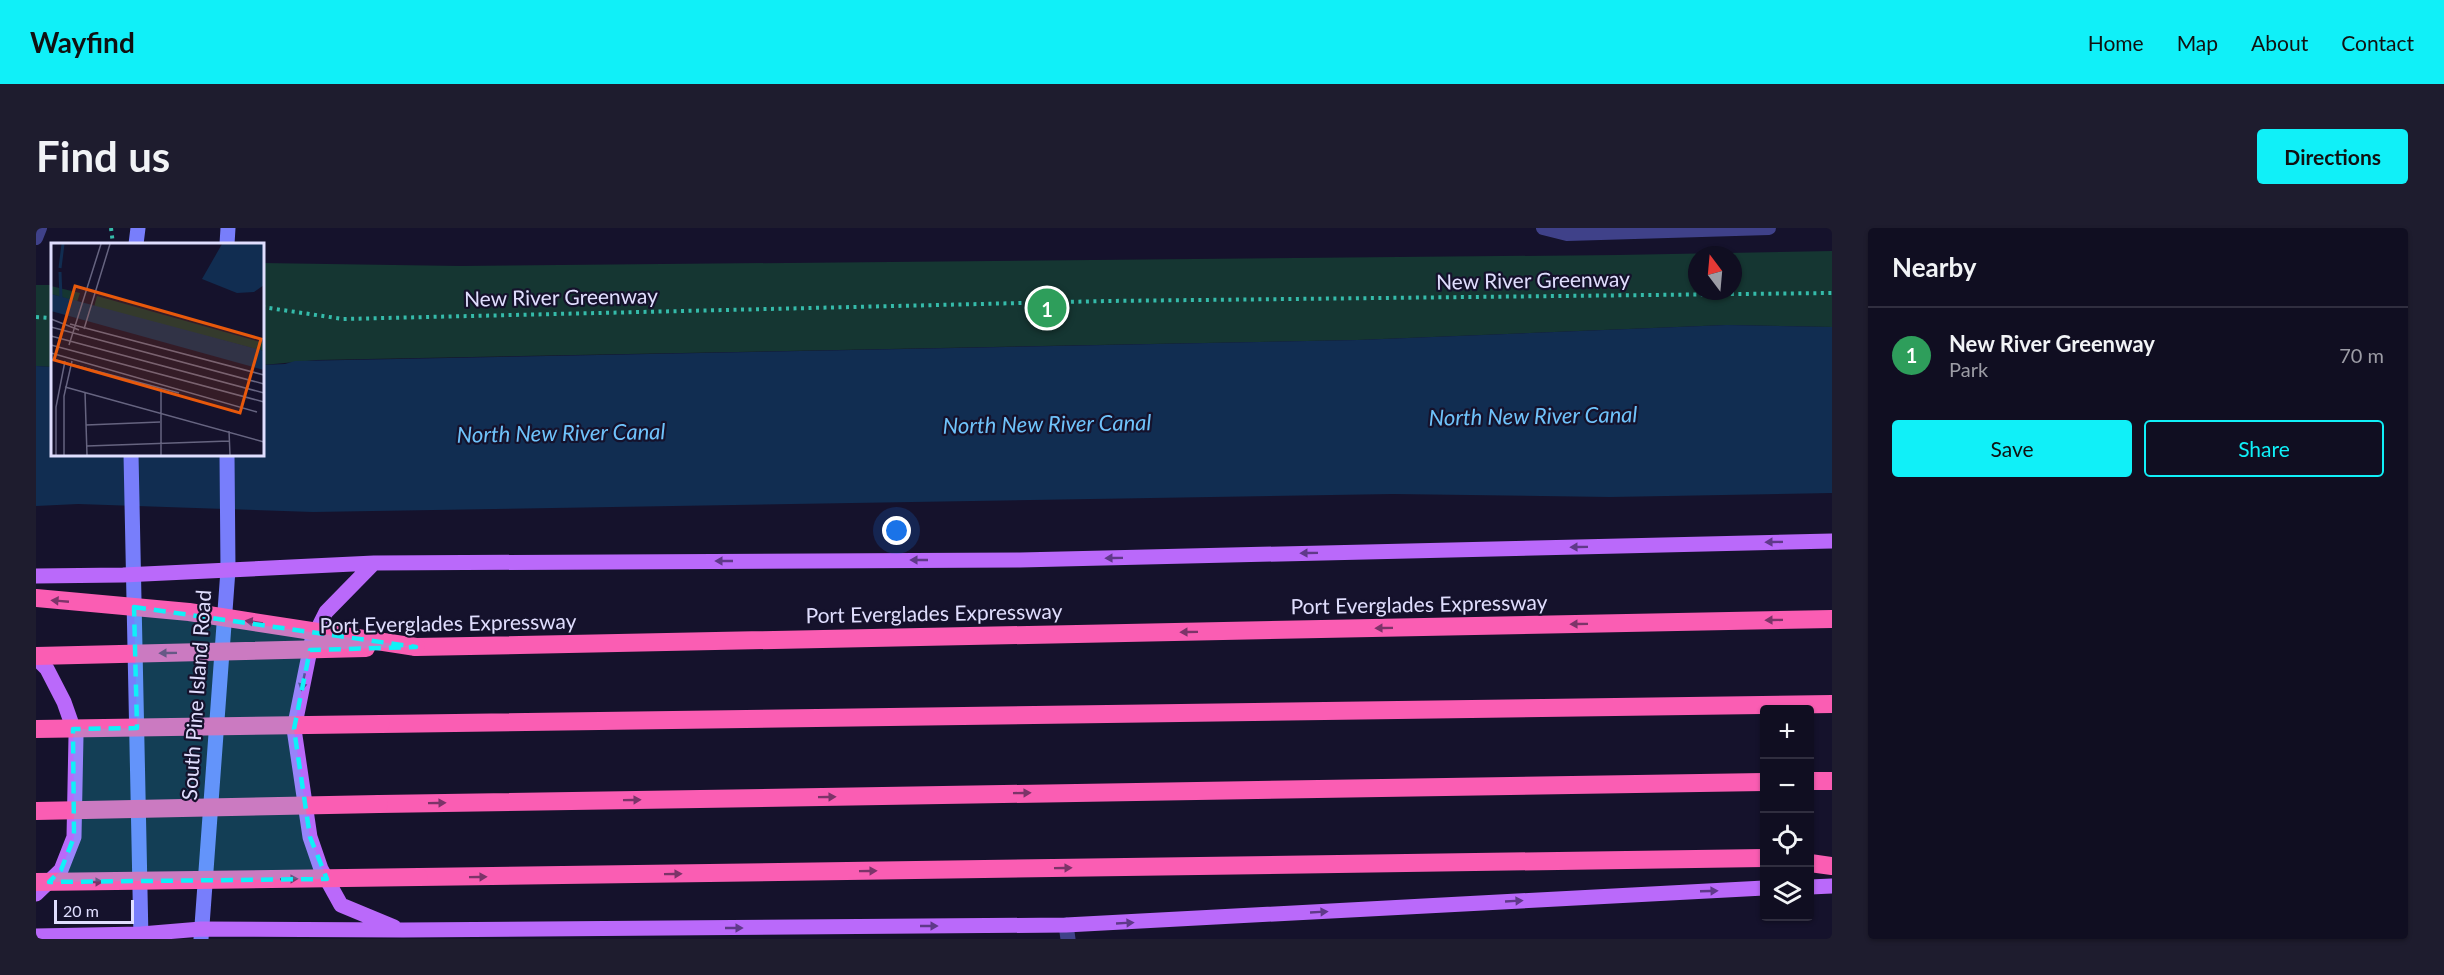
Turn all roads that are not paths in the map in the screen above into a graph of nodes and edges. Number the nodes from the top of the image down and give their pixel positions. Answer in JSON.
{"nodes":[{"id":1,"x":40,"y":228,"type":"edge"},
{"id":2,"x":138,"y":228,"type":"edge"},
{"id":3,"x":228,"y":228,"type":"edge"},
{"id":4,"x":1543,"y":228,"type":"edge"},
{"id":5,"x":1769,"y":228,"type":"edge"},
{"id":6,"x":1607,"y":231,"type":"edge"},
{"id":7,"x":36,"y":238,"type":"edge"},
{"id":8,"x":136,"y":243,"type":"edge"},
{"id":9,"x":227,"y":243,"type":"edge"},
{"id":10,"x":131,"y":456,"type":"edge"},
{"id":11,"x":227,"y":456,"type":"edge"},
{"id":12,"x":1832,"y":541,"type":"edge"},
{"id":13,"x":374,"y":563,"type":"junction"},
{"id":14,"x":228,"y":570,"type":"junction"},
{"id":15,"x":133,"y":575,"type":"junction"},
{"id":16,"x":36,"y":576,"type":"edge"},
{"id":17,"x":36,"y":598,"type":"edge"},
{"id":18,"x":1832,"y":619,"type":"edge"},
{"id":19,"x":416,"y":647,"type":"junction"},
{"id":20,"x":36,"y":657,"type":"edge"},
{"id":21,"x":1832,"y":704,"type":"edge"},
{"id":22,"x":36,"y":729,"type":"edge"},
{"id":23,"x":1814,"y":781,"type":"edge"},
{"id":24,"x":1832,"y":781,"type":"edge"},
{"id":25,"x":1760,"y":782,"type":"edge"},
{"id":26,"x":36,"y":811,"type":"edge"},
{"id":27,"x":1760,"y":858,"type":"edge"},
{"id":28,"x":1814,"y":864,"type":"edge"},
{"id":29,"x":1832,"y":866,"type":"edge"},
{"id":30,"x":36,"y":882,"type":"edge"},
{"id":31,"x":1814,"y":886,"type":"edge"},
{"id":32,"x":1832,"y":886,"type":"edge"},
{"id":33,"x":1760,"y":888,"type":"edge"},
{"id":34,"x":36,"y":894,"type":"edge"},
{"id":35,"x":403,"y":930,"type":"junction"},
{"id":36,"x":1067,"y":932,"type":"edge"},
{"id":37,"x":201,"y":934,"type":"edge"},
{"id":38,"x":36,"y":936,"type":"edge"},
{"id":39,"x":141,"y":937,"type":"edge"}],
"edges":[{"from":1,"to":7,"type":"lane"},
{"from":2,"to":8,"type":"main road"},
{"from":3,"to":9,"type":"main road"},
{"from":4,"to":6,"type":"lane"},
{"from":5,"to":6,"type":"lane"},
{"from":10,"to":15,"type":"main road"},
{"from":11,"to":14,"type":"main road","name":"South Pine Island Road"},
{"from":12,"to":13,"type":"main road","one_way":true},
{"from":13,"to":14,"type":"main road"},
{"from":13,"to":35,"type":"main road","one_way":true},
{"from":14,"to":15,"type":"main road"},
{"from":14,"to":37,"type":"main road","name":"South Pine Island Road"},
{"from":15,"to":16,"type":"main road"},
{"from":15,"to":39,"type":"main road"},
{"from":19,"to":17,"type":"highway","one_way":true,"bridge":true},
{"from":18,"to":19,"type":"highway","name":"Port Everglades Expressway","one_way":true},
{"from":19,"to":20,"type":"highway","name":"Port Everglades Expressway","one_way":true,"bridge":true},
{"from":20,"to":34,"type":"main road"},
{"from":21,"to":22,"type":"highway","bridge":true},
{"from":23,"to":24,"type":"highway"},
{"from":26,"to":25,"type":"highway","one_way":true,"bridge":true},
{"from":30,"to":27,"type":"highway","one_way":true,"bridge":true},
{"from":28,"to":29,"type":"highway"},
{"from":31,"to":32,"type":"main road"},
{"from":36,"to":33,"type":"main road","one_way":true},
{"from":35,"to":36,"type":"main road","one_way":true},
{"from":35,"to":37,"type":"main road"},
{"from":37,"to":39,"type":"main road"},
{"from":38,"to":39,"type":"main road"}]}
